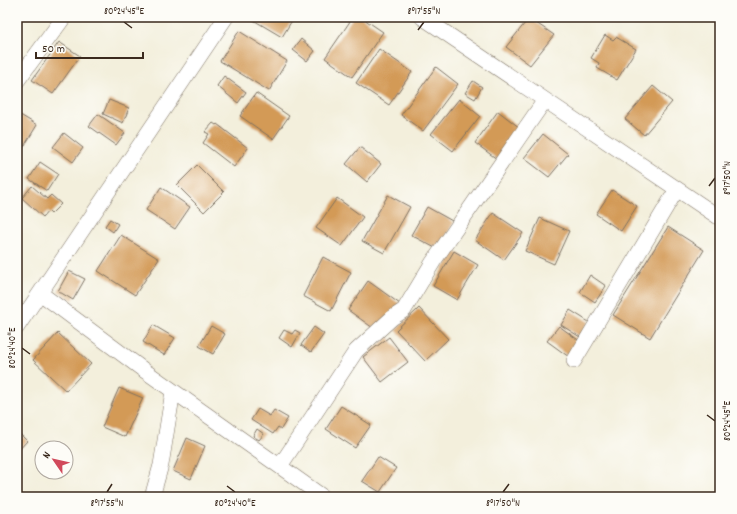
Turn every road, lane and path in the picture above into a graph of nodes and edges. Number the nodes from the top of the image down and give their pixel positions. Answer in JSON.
{"nodes":[{"id":1,"x":64,"y":17,"type":"edge"},
{"id":2,"x":226,"y":17,"type":"edge"},
{"id":3,"x":422,"y":17,"type":"edge"},
{"id":4,"x":17,"y":81,"type":"edge"},
{"id":5,"x":545,"y":100,"type":"junction"},
{"id":6,"x":677,"y":189,"type":"junction"},
{"id":7,"x":720,"y":218,"type":"edge"},
{"id":8,"x":40,"y":293,"type":"junction"},
{"id":9,"x":17,"y":327,"type":"edge"},
{"id":10,"x":574,"y":361,"type":"dead end"},
{"id":11,"x":173,"y":390,"type":"junction"},
{"id":12,"x":280,"y":466,"type":"junction"},
{"id":13,"x":152,"y":497,"type":"edge"},
{"id":14,"x":323,"y":497,"type":"edge"}],
"edges":[{"from":1,"to":4,"type":"street"},
{"from":2,"to":8,"type":"street"},
{"from":3,"to":5,"type":"street"},
{"from":5,"to":6,"type":"street"},
{"from":5,"to":12,"type":"street"},
{"from":6,"to":7,"type":"street"},
{"from":6,"to":10,"type":"street"},
{"from":8,"to":9,"type":"street"},
{"from":8,"to":11,"type":"street"},
{"from":11,"to":12,"type":"street"},
{"from":11,"to":13,"type":"street"},
{"from":12,"to":14,"type":"street"}]}
